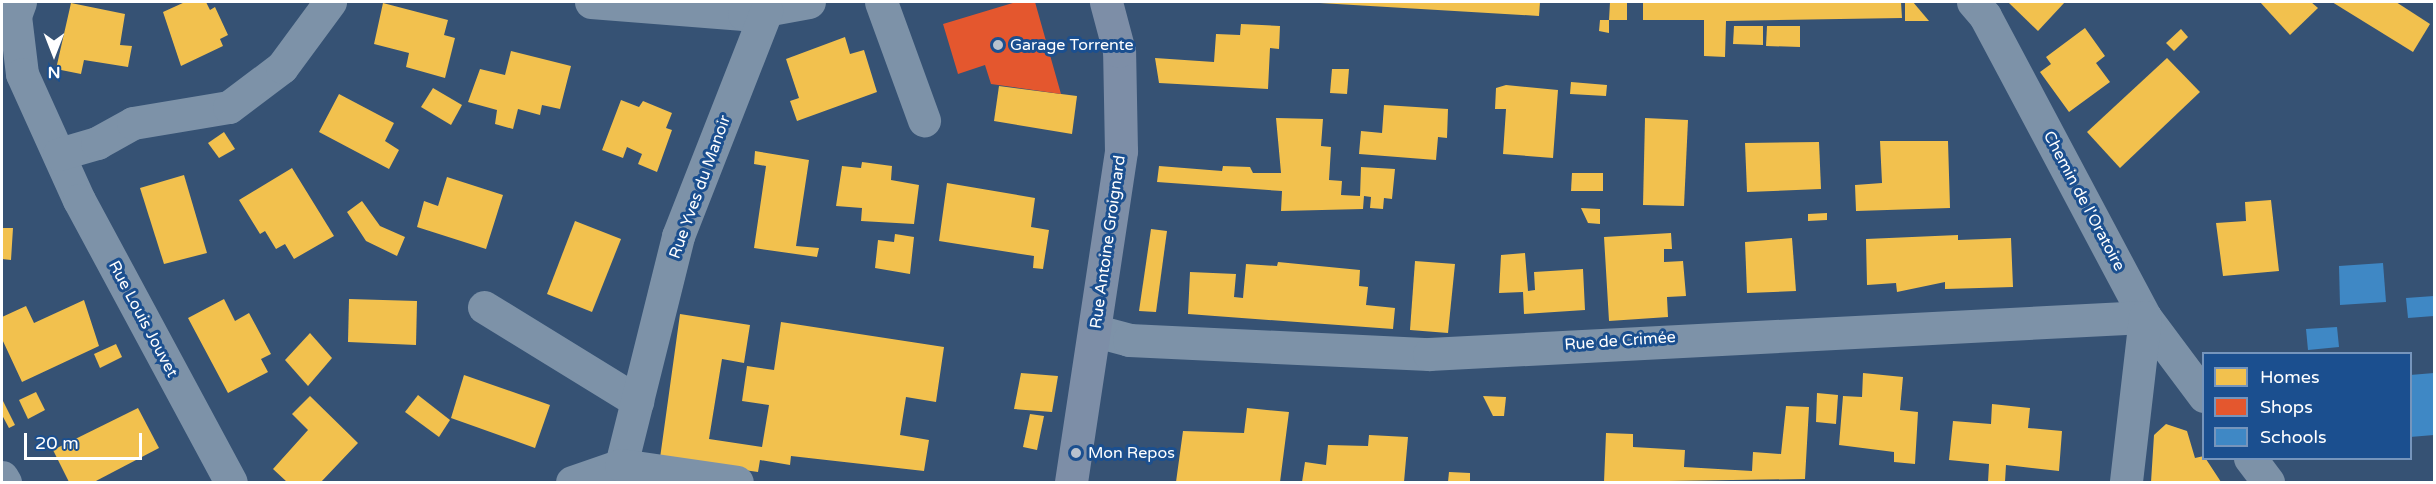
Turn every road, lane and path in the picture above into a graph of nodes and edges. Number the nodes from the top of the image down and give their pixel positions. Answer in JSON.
{"nodes":[{"id":1,"x":20,"y":2,"type":"edge"},
{"id":2,"x":330,"y":2,"type":"edge"},
{"id":3,"x":591,"y":2,"type":"edge"},
{"id":4,"x":809,"y":2,"type":"edge"},
{"id":5,"x":881,"y":2,"type":"edge"},
{"id":6,"x":1106,"y":2,"type":"edge"},
{"id":7,"x":1973,"y":2,"type":"edge"},
{"id":8,"x":766,"y":11,"type":"junction"},
{"id":9,"x":924,"y":120,"type":"dead end"},
{"id":10,"x":59,"y":154,"type":"junction"},
{"id":11,"x":484,"y":307,"type":"dead end"},
{"id":12,"x":2145,"y":317,"type":"junction"},
{"id":13,"x":1096,"y":331,"type":"junction"},
{"id":14,"x":2202,"y":393,"type":"edge"},
{"id":15,"x":637,"y":401,"type":"junction"},
{"id":16,"x":2251,"y":460,"type":"edge"},
{"id":17,"x":621,"y":465,"type":"junction"},
{"id":18,"x":2,"y":477,"type":"edge"},
{"id":19,"x":5,"y":483,"type":"edge"},
{"id":20,"x":231,"y":483,"type":"edge"},
{"id":21,"x":572,"y":483,"type":"edge"},
{"id":22,"x":736,"y":483,"type":"edge"},
{"id":23,"x":1071,"y":483,"type":"edge"},
{"id":24,"x":2126,"y":483,"type":"edge"},
{"id":25,"x":2268,"y":483,"type":"edge"}],
"edges":[{"from":1,"to":10,"type":"street","name":"Rue Louis Jouvet"},
{"from":2,"to":10,"type":"street"},
{"from":3,"to":8,"type":"street"},
{"from":4,"to":8,"type":"street"},
{"from":5,"to":9,"type":"street"},
{"from":6,"to":13,"type":"main road","name":"Rue Antoine Groignard"},
{"from":7,"to":12,"type":"street","name":"Chemin de l'Oratoire"},
{"from":8,"to":15,"type":"street","name":"Rue Yves du Manoir"},
{"from":10,"to":20,"type":"street","name":"Rue Louis Jouvet"},
{"from":11,"to":15,"type":"street"},
{"from":12,"to":13,"type":"street","name":"Rue de Crimée"},
{"from":12,"to":14,"type":"street","name":"Chemin de l'Oratoire"},
{"from":12,"to":24,"type":"street"},
{"from":13,"to":23,"type":"main road","name":"Rue Antoine Groignard"},
{"from":15,"to":17,"type":"street","name":"Rue Yves du Manoir"},
{"from":16,"to":25,"type":"street"},
{"from":17,"to":21,"type":"street"},
{"from":17,"to":22,"type":"street"},
{"from":18,"to":19,"type":"street"}]}
